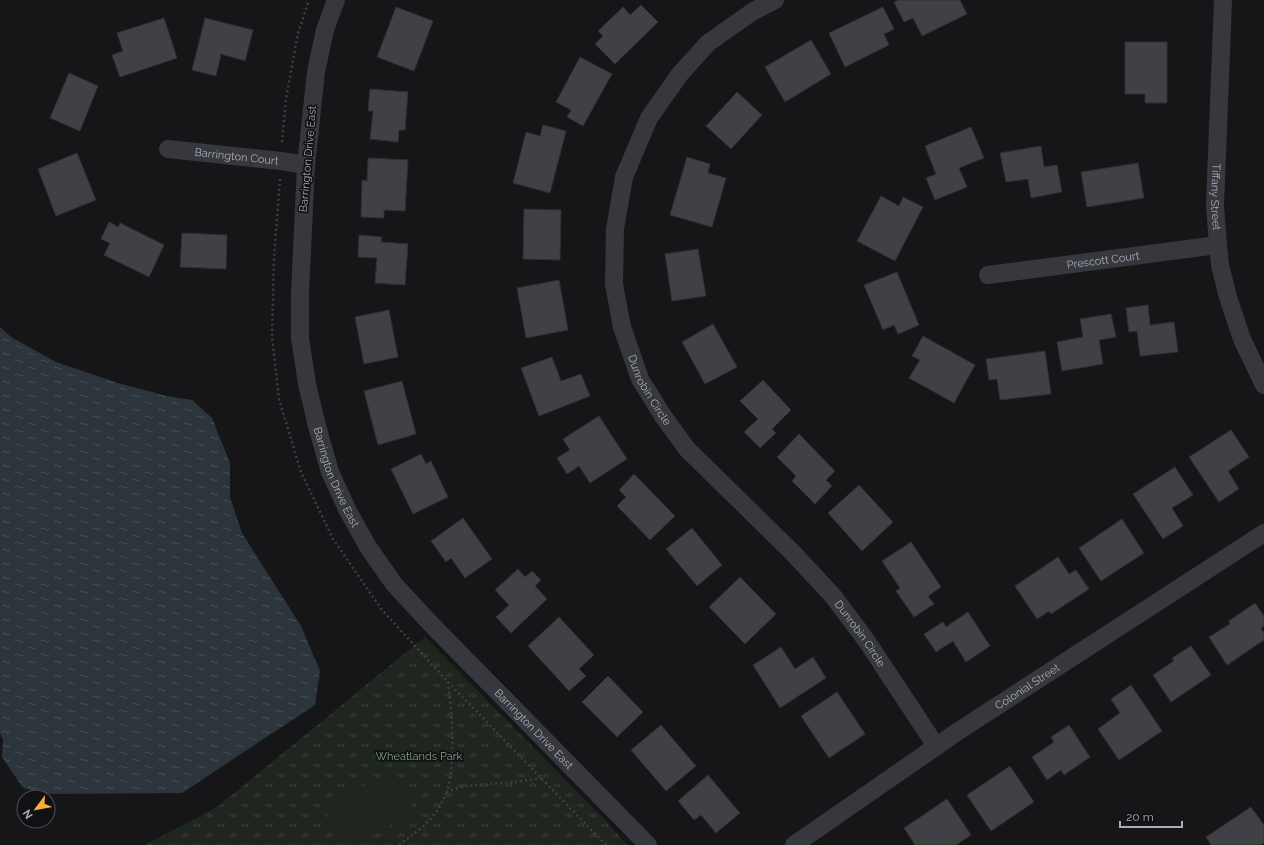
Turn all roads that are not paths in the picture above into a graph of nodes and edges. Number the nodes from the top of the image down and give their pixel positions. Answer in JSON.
{"nodes":[{"id":1,"x":336,"y":0,"type":"edge"},
{"id":2,"x":775,"y":0,"type":"edge"},
{"id":3,"x":1223,"y":0,"type":"edge"},
{"id":4,"x":168,"y":149,"type":"dead end"},
{"id":5,"x":306,"y":165,"type":"junction"},
{"id":6,"x":1218,"y":245,"type":"junction"},
{"id":7,"x":988,"y":275,"type":"dead end"},
{"id":8,"x":1264,"y":385,"type":"edge"},
{"id":9,"x":1264,"y":533,"type":"edge"},
{"id":10,"x":936,"y":746,"type":"junction"},
{"id":11,"x":648,"y":845,"type":"edge"},
{"id":12,"x":794,"y":845,"type":"edge"}],
"edges":[{"from":1,"to":5,"type":"street","name":"Barrington Drive East"},
{"from":2,"to":10,"type":"street","name":"Dunrobin Circle"},
{"from":3,"to":6,"type":"street","name":"Tiffany Street"},
{"from":4,"to":5,"type":"street","name":"Barrington Court"},
{"from":5,"to":11,"type":"street","name":"Barrington Drive East"},
{"from":6,"to":7,"type":"street","name":"Prescott Court"},
{"from":6,"to":8,"type":"street","name":"Tiffany Street"},
{"from":9,"to":10,"type":"street","name":"Colonial Street"},
{"from":10,"to":12,"type":"street","name":"Colonial Street"}]}
